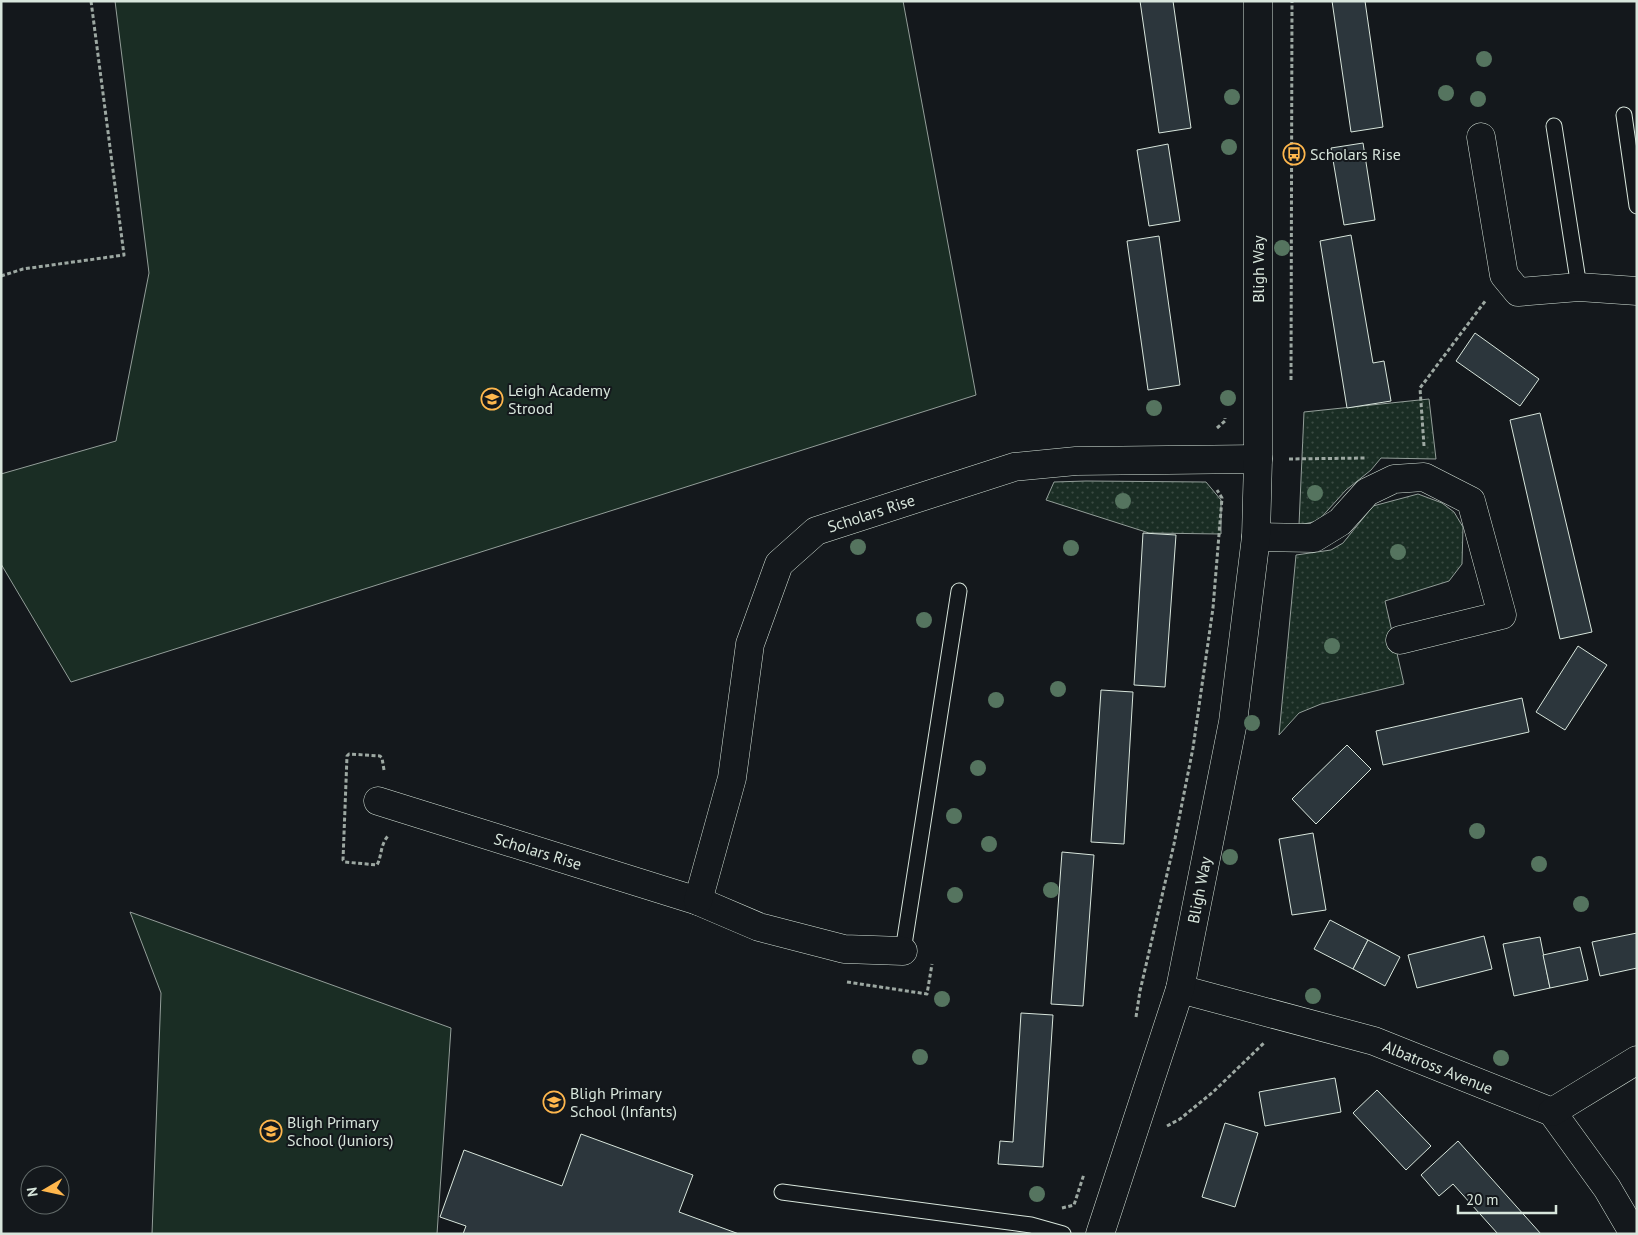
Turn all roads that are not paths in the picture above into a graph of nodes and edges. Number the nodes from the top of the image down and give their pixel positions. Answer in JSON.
{"nodes":[{"id":1,"x":1258,"y":1,"type":"edge"},
{"id":2,"x":1624,"y":115,"type":"dead end"},
{"id":3,"x":1554,"y":126,"type":"dead end"},
{"id":4,"x":1481,"y":137,"type":"dead end"},
{"id":5,"x":1637,"y":206,"type":"edge"},
{"id":6,"x":1579,"y":287,"type":"junction"},
{"id":7,"x":1637,"y":291,"type":"edge"},
{"id":8,"x":1258,"y":459,"type":"junction"},
{"id":9,"x":1256,"y":537,"type":"junction"},
{"id":10,"x":959,"y":591,"type":"dead end"},
{"id":11,"x":1400,"y":640,"type":"dead end"},
{"id":12,"x":378,"y":801,"type":"dead end"},
{"id":13,"x":698,"y":901,"type":"junction"},
{"id":14,"x":904,"y":950,"type":"joint"},
{"id":15,"x":1180,"y":989,"type":"junction"},
{"id":16,"x":1637,"y":1060,"type":"edge"},
{"id":17,"x":1552,"y":1112,"type":"junction"},
{"id":18,"x":782,"y":1192,"type":"dead end"},
{"id":19,"x":1063,"y":1234,"type":"edge"},
{"id":20,"x":1100,"y":1234,"type":"edge"},
{"id":21,"x":1634,"y":1234,"type":"edge"}],
"edges":[{"from":1,"to":8,"type":"street","name":"Bligh Way"},
{"from":2,"to":5,"type":"lane"},
{"from":3,"to":6,"type":"lane"},
{"from":4,"to":6,"type":"street"},
{"from":6,"to":7,"type":"street"},
{"from":8,"to":9,"type":"street","name":"Bligh Way"},
{"from":8,"to":13,"type":"street","name":"Scholars Rise"},
{"from":9,"to":11,"type":"street"},
{"from":9,"to":15,"type":"street","name":"Bligh Way"},
{"from":10,"to":14,"type":"lane"},
{"from":12,"to":13,"type":"street","name":"Scholars Rise"},
{"from":13,"to":14,"type":"street","name":"Scholars Rise"},
{"from":15,"to":17,"type":"street","name":"Albatross Avenue"},
{"from":15,"to":20,"type":"street","name":"Bligh Way"},
{"from":16,"to":17,"type":"street"},
{"from":17,"to":21,"type":"street"},
{"from":18,"to":19,"type":"lane"}]}
